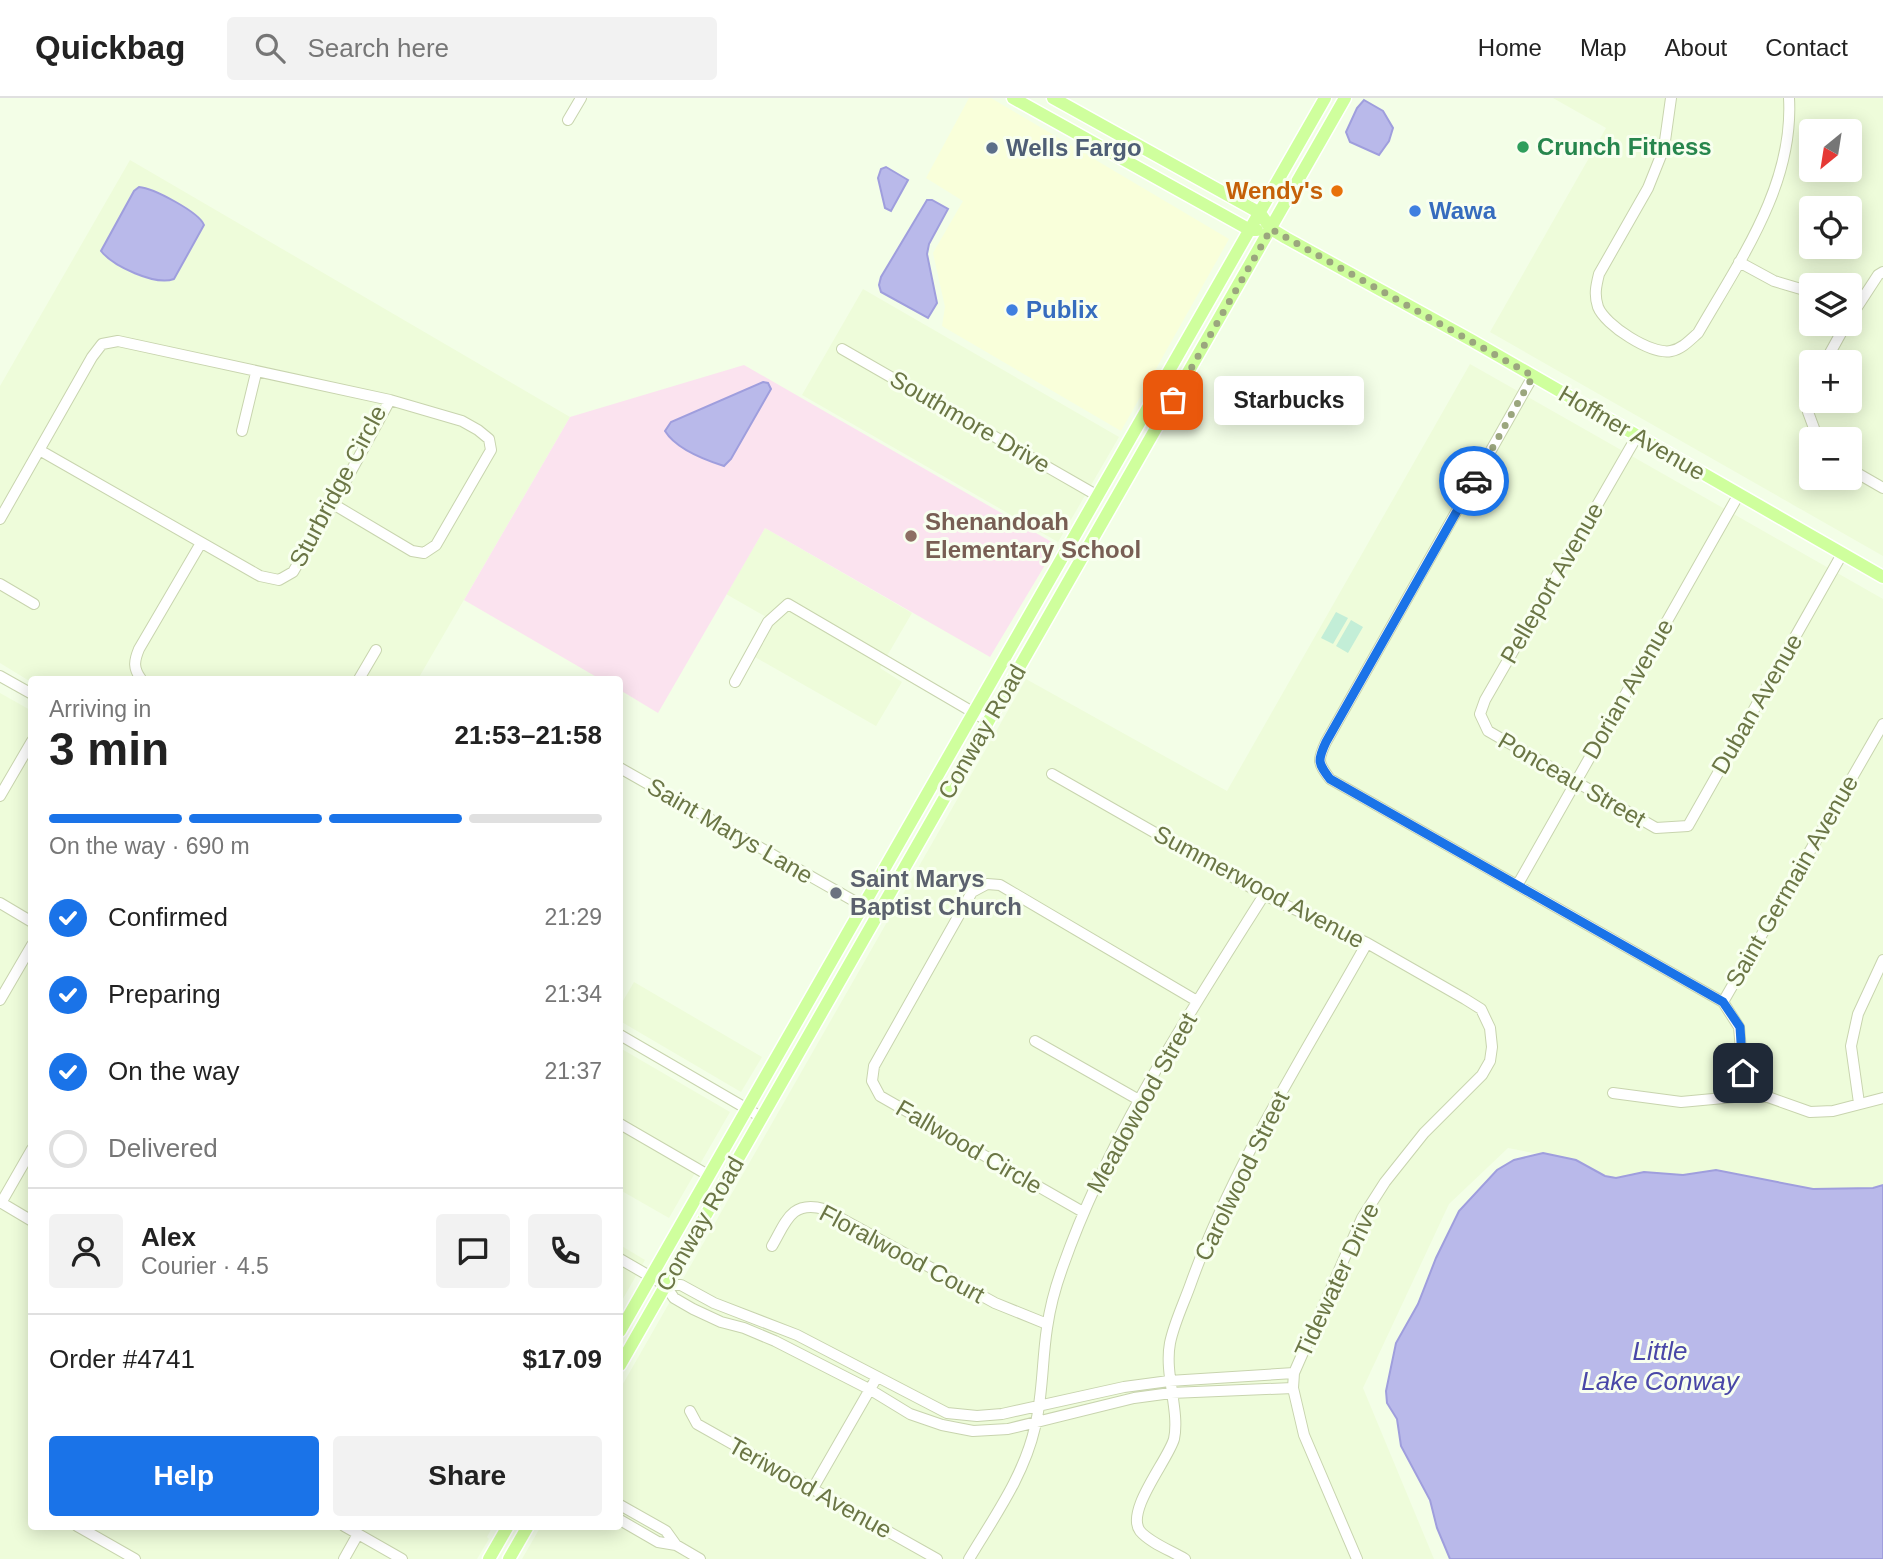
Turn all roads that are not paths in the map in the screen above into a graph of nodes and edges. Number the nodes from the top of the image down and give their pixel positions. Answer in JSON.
{"nodes":[{"id":1,"x":581,"y":98,"type":"edge"},
{"id":2,"x":1013,"y":98,"type":"edge"},
{"id":3,"x":1053,"y":98,"type":"edge"},
{"id":4,"x":1325,"y":98,"type":"edge"},
{"id":5,"x":1345,"y":98,"type":"edge"},
{"id":6,"x":1671,"y":98,"type":"edge"},
{"id":7,"x":1789,"y":98,"type":"edge"},
{"id":8,"x":568,"y":120,"type":"dead end"},
{"id":9,"x":1260,"y":213,"type":"junction"},
{"id":10,"x":1271,"y":229,"type":"junction"},
{"id":11,"x":1250,"y":230,"type":"junction"},
{"id":12,"x":1739,"y":262,"type":"junction"},
{"id":13,"x":1883,"y":272,"type":"edge"},
{"id":14,"x":1799,"y":288,"type":"edge"},
{"id":15,"x":1862,"y":298,"type":"edge"},
{"id":16,"x":842,"y":349,"type":"dead end"},
{"id":17,"x":1171,"y":369,"type":"junction"},
{"id":18,"x":256,"y":373,"type":"junction"},
{"id":19,"x":1533,"y":376,"type":"junction"},
{"id":20,"x":390,"y":400,"type":"junction"},
{"id":21,"x":1138,"y":426,"type":"junction"},
{"id":22,"x":242,"y":431,"type":"dead end"},
{"id":23,"x":1637,"y":436,"type":"junction"},
{"id":24,"x":1152,"y":437,"type":"junction"},
{"id":25,"x":41,"y":451,"type":"junction"},
{"id":26,"x":1862,"y":476,"type":"edge"},
{"id":27,"x":1883,"y":488,"type":"edge"},
{"id":28,"x":1738,"y":494,"type":"junction"},
{"id":29,"x":1098,"y":496,"type":"junction"},
{"id":30,"x":333,"y":504,"type":"junction"},
{"id":31,"x":1111,"y":507,"type":"junction"},
{"id":32,"x":0,"y":519,"type":"edge"},
{"id":33,"x":201,"y":543,"type":"junction"},
{"id":34,"x":1842,"y":554,"type":"junction"},
{"id":35,"x":1074,"y":572,"type":"junction"},
{"id":36,"x":1052,"y":577,"type":"junction"},
{"id":37,"x":1883,"y":577,"type":"edge"},
{"id":38,"x":0,"y":584,"type":"edge"},
{"id":39,"x":1065,"y":589,"type":"junction"},
{"id":40,"x":34,"y":604,"type":"dead end"},
{"id":41,"x":376,"y":650,"type":"dead end"},
{"id":42,"x":0,"y":676,"type":"edge"},
{"id":43,"x":139,"y":676,"type":"edge"},
{"id":44,"x":361,"y":676,"type":"edge"},
{"id":45,"x":734,"y":682,"type":"dead end"},
{"id":46,"x":28,"y":692,"type":"edge"},
{"id":47,"x":974,"y":713,"type":"junction"},
{"id":48,"x":988,"y":721,"type":"junction"},
{"id":49,"x":1883,"y":724,"type":"edge"},
{"id":50,"x":1488,"y":731,"type":"joint"},
{"id":51,"x":28,"y":748,"type":"edge"},
{"id":52,"x":623,"y":770,"type":"edge"},
{"id":53,"x":1052,"y":774,"type":"dead end"},
{"id":54,"x":1576,"y":781,"type":"junction"},
{"id":55,"x":0,"y":796,"type":"edge"},
{"id":56,"x":1656,"y":828,"type":"joint"},
{"id":57,"x":1518,"y":884,"type":"junction"},
{"id":58,"x":1264,"y":895,"type":"junction"},
{"id":59,"x":0,"y":903,"type":"edge"},
{"id":60,"x":863,"y":906,"type":"junction"},
{"id":61,"x":877,"y":915,"type":"junction"},
{"id":62,"x":28,"y":920,"type":"edge"},
{"id":63,"x":1367,"y":943,"type":"junction"},
{"id":64,"x":28,"y":952,"type":"edge"},
{"id":65,"x":1883,"y":960,"type":"edge"},
{"id":66,"x":1465,"y":999,"type":"joint"},
{"id":67,"x":0,"y":1000,"type":"edge"},
{"id":68,"x":1197,"y":1001,"type":"junction"},
{"id":69,"x":1723,"y":1002,"type":"junction"},
{"id":70,"x":623,"y":1037,"type":"edge"},
{"id":71,"x":1034,"y":1041,"type":"dead end"},
{"id":72,"x":1613,"y":1093,"type":"dead end"},
{"id":73,"x":1745,"y":1096,"type":"junction"},
{"id":74,"x":1883,"y":1098,"type":"edge"},
{"id":75,"x":1139,"y":1100,"type":"junction"},
{"id":76,"x":1859,"y":1103,"type":"junction"},
{"id":77,"x":746,"y":1109,"type":"junction"},
{"id":78,"x":761,"y":1117,"type":"junction"},
{"id":79,"x":623,"y":1126,"type":"edge"},
{"id":80,"x":28,"y":1156,"type":"edge"},
{"id":81,"x":708,"y":1175,"type":"junction"},
{"id":82,"x":0,"y":1203,"type":"edge"},
{"id":83,"x":1083,"y":1212,"type":"junction"},
{"id":84,"x":28,"y":1218,"type":"edge"},
{"id":85,"x":772,"y":1246,"type":"dead end"},
{"id":86,"x":623,"y":1261,"type":"edge"},
{"id":87,"x":650,"y":1277,"type":"junction"},
{"id":88,"x":665,"y":1285,"type":"junction"},
{"id":89,"x":1047,"y":1324,"type":"junction"},
{"id":90,"x":623,"y":1326,"type":"edge"},
{"id":91,"x":623,"y":1360,"type":"edge"},
{"id":92,"x":1294,"y":1373,"type":"junction"},
{"id":93,"x":877,"y":1377,"type":"junction"},
{"id":94,"x":1169,"y":1381,"type":"junction"},
{"id":95,"x":1293,"y":1388,"type":"junction"},
{"id":96,"x":869,"y":1389,"type":"junction"},
{"id":97,"x":1171,"y":1393,"type":"junction"},
{"id":98,"x":1038,"y":1407,"type":"junction"},
{"id":99,"x":690,"y":1411,"type":"dead end"},
{"id":100,"x":1037,"y":1423,"type":"junction"},
{"id":101,"x":812,"y":1490,"type":"junction"},
{"id":102,"x":623,"y":1507,"type":"edge"},
{"id":103,"x":623,"y":1522,"type":"edge"},
{"id":104,"x":84,"y":1530,"type":"edge"},
{"id":105,"x":351,"y":1530,"type":"edge"},
{"id":106,"x":506,"y":1530,"type":"edge"},
{"id":107,"x":521,"y":1530,"type":"edge"},
{"id":108,"x":526,"y":1530,"type":"edge"},
{"id":109,"x":358,"y":1534,"type":"junction"},
{"id":110,"x":676,"y":1545,"type":"junction"},
{"id":111,"x":512,"y":1553,"type":"edge"},
{"id":112,"x":135,"y":1559,"type":"edge"},
{"id":113,"x":344,"y":1559,"type":"edge"},
{"id":114,"x":402,"y":1559,"type":"edge"},
{"id":115,"x":489,"y":1559,"type":"edge"},
{"id":116,"x":700,"y":1559,"type":"edge"},
{"id":117,"x":937,"y":1559,"type":"edge"},
{"id":118,"x":969,"y":1559,"type":"edge"},
{"id":119,"x":1185,"y":1559,"type":"edge"},
{"id":120,"x":1357,"y":1559,"type":"edge"}],
"edges":[{"from":1,"to":8,"type":"street"},
{"from":2,"to":11,"type":"main road"},
{"from":3,"to":9,"type":"main road","name":"Hoffner Avenue"},
{"from":4,"to":9,"type":"main road","name":"Conway Road"},
{"from":5,"to":10,"type":"main road","name":"Conway Road"},
{"from":6,"to":12,"type":"street"},
{"from":7,"to":12,"type":"street"},
{"from":9,"to":10,"type":"main road","name":"Hoffner Avenue"},
{"from":9,"to":11,"type":"main road","name":"Conway Road"},
{"from":10,"to":11,"type":"main road"},
{"from":10,"to":19,"type":"main road","name":"Hoffner Avenue"},
{"from":10,"to":24,"type":"main road","name":"Conway Road"},
{"from":11,"to":17,"type":"main road","name":"Conway Road"},
{"from":12,"to":14,"type":"street"},
{"from":13,"to":15,"type":"street"},
{"from":16,"to":29,"type":"street","name":"Southmore Drive"},
{"from":17,"to":21,"type":"main road","name":"Conway Road"},
{"from":17,"to":24,"type":"main road"},
{"from":18,"to":20,"type":"street","name":"Sturbridge Circle"},
{"from":18,"to":22,"type":"street"},
{"from":18,"to":25,"type":"street","name":"Sturbridge Circle"},
{"from":19,"to":23,"type":"main road","name":"Hoffner Avenue"},
{"from":19,"to":57,"type":"street"},
{"from":20,"to":30,"type":"street","name":"Sturbridge Circle"},
{"from":20,"to":30,"type":"street"},
{"from":21,"to":29,"type":"main road","name":"Conway Road"},
{"from":21,"to":31,"type":"main road"},
{"from":23,"to":28,"type":"main road","name":"Hoffner Avenue"},
{"from":23,"to":50,"type":"street","name":"Pelleport Avenue"},
{"from":24,"to":31,"type":"main road","name":"Conway Road"},
{"from":25,"to":32,"type":"street"},
{"from":25,"to":33,"type":"street","name":"Sturbridge Circle"},
{"from":26,"to":27,"type":"street"},
{"from":28,"to":34,"type":"main road","name":"Hoffner Avenue"},
{"from":28,"to":54,"type":"street","name":"Dorian Avenue"},
{"from":29,"to":36,"type":"main road","name":"Conway Road"},
{"from":30,"to":33,"type":"street","name":"Sturbridge Circle"},
{"from":31,"to":35,"type":"main road","name":"Conway Road"},
{"from":33,"to":43,"type":"street"},
{"from":34,"to":37,"type":"main road","name":"Hoffner Avenue"},
{"from":34,"to":56,"type":"street","name":"Duban Avenue"},
{"from":35,"to":36,"type":"street"},
{"from":35,"to":39,"type":"main road","name":"Conway Road"},
{"from":36,"to":39,"type":"street"},
{"from":36,"to":47,"type":"main road","name":"Conway Road"},
{"from":38,"to":40,"type":"street"},
{"from":39,"to":48,"type":"main road","name":"Conway Road"},
{"from":41,"to":44,"type":"street"},
{"from":42,"to":46,"type":"street"},
{"from":45,"to":47,"type":"street"},
{"from":47,"to":48,"type":"street"},
{"from":47,"to":60,"type":"main road","name":"Conway Road"},
{"from":48,"to":61,"type":"main road","name":"Conway Road"},
{"from":49,"to":69,"type":"street","name":"Saint Germain Avenue"},
{"from":50,"to":54,"type":"street","name":"Ponceau Street"},
{"from":51,"to":55,"type":"street"},
{"from":52,"to":60,"type":"street","name":"Saint Marys Lane"},
{"from":53,"to":58,"type":"street","name":"Summerwood Avenue"},
{"from":54,"to":56,"type":"street","name":"Ponceau Street"},
{"from":54,"to":57,"type":"street","name":"Dorian Avenue"},
{"from":57,"to":69,"type":"street"},
{"from":58,"to":63,"type":"street","name":"Summerwood Avenue"},
{"from":58,"to":68,"type":"street","name":"Meadowood Street"},
{"from":59,"to":62,"type":"street"},
{"from":60,"to":61,"type":"street","name":"Saint Marys Lane"},
{"from":60,"to":77,"type":"main road","name":"Conway Road"},
{"from":61,"to":78,"type":"main road","name":"Conway Road"},
{"from":63,"to":66,"type":"street","name":"Summerwood Avenue"},
{"from":63,"to":94,"type":"street","name":"Carolwood Street"},
{"from":64,"to":67,"type":"street"},
{"from":65,"to":76,"type":"street"},
{"from":66,"to":92,"type":"street","name":"Tidewater Drive"},
{"from":68,"to":75,"type":"street","name":"Meadowood Street"},
{"from":68,"to":83,"type":"street","name":"Fallwood Circle"},
{"from":69,"to":73,"type":"street"},
{"from":70,"to":77,"type":"street"},
{"from":71,"to":75,"type":"street"},
{"from":72,"to":73,"type":"street"},
{"from":73,"to":76,"type":"street"},
{"from":74,"to":76,"type":"street"},
{"from":75,"to":83,"type":"street","name":"Meadowood Street"},
{"from":77,"to":78,"type":"street"},
{"from":77,"to":81,"type":"main road","name":"Conway Road"},
{"from":78,"to":88,"type":"main road","name":"Conway Road"},
{"from":79,"to":81,"type":"street"},
{"from":80,"to":82,"type":"street"},
{"from":81,"to":87,"type":"main road","name":"Conway Road"},
{"from":82,"to":84,"type":"street"},
{"from":83,"to":89,"type":"street","name":"Meadowood Street"},
{"from":85,"to":89,"type":"street","name":"Floralwood Court"},
{"from":86,"to":87,"type":"street"},
{"from":87,"to":88,"type":"street"},
{"from":87,"to":90,"type":"main road","name":"Conway Road"},
{"from":88,"to":91,"type":"main road","name":"Conway Road"},
{"from":88,"to":93,"type":"street"},
{"from":88,"to":96,"type":"street"},
{"from":89,"to":98,"type":"street","name":"Meadowood Street"},
{"from":92,"to":94,"type":"street"},
{"from":92,"to":95,"type":"street","name":"Tidewater Drive"},
{"from":93,"to":96,"type":"street"},
{"from":93,"to":98,"type":"street"},
{"from":94,"to":97,"type":"street","name":"Carolwood Street"},
{"from":94,"to":98,"type":"street"},
{"from":95,"to":97,"type":"street"},
{"from":95,"to":120,"type":"street","name":"Tidewater Drive"},
{"from":96,"to":100,"type":"street"},
{"from":96,"to":101,"type":"street"},
{"from":97,"to":100,"type":"street"},
{"from":97,"to":119,"type":"street","name":"Carolwood Street"},
{"from":98,"to":100,"type":"street","name":"Meadowood Street"},
{"from":99,"to":101,"type":"street","name":"Teriwood Avenue"},
{"from":100,"to":118,"type":"street","name":"Meadowood Street"},
{"from":101,"to":117,"type":"street","name":"Teriwood Avenue"},
{"from":102,"to":110,"type":"street"},
{"from":103,"to":110,"type":"street"},
{"from":104,"to":112,"type":"street"},
{"from":105,"to":109,"type":"street"},
{"from":106,"to":115,"type":"main road"},
{"from":107,"to":111,"type":"main road"},
{"from":108,"to":111,"type":"main road"},
{"from":109,"to":113,"type":"street"},
{"from":109,"to":114,"type":"street"},
{"from":110,"to":116,"type":"street"}]}
